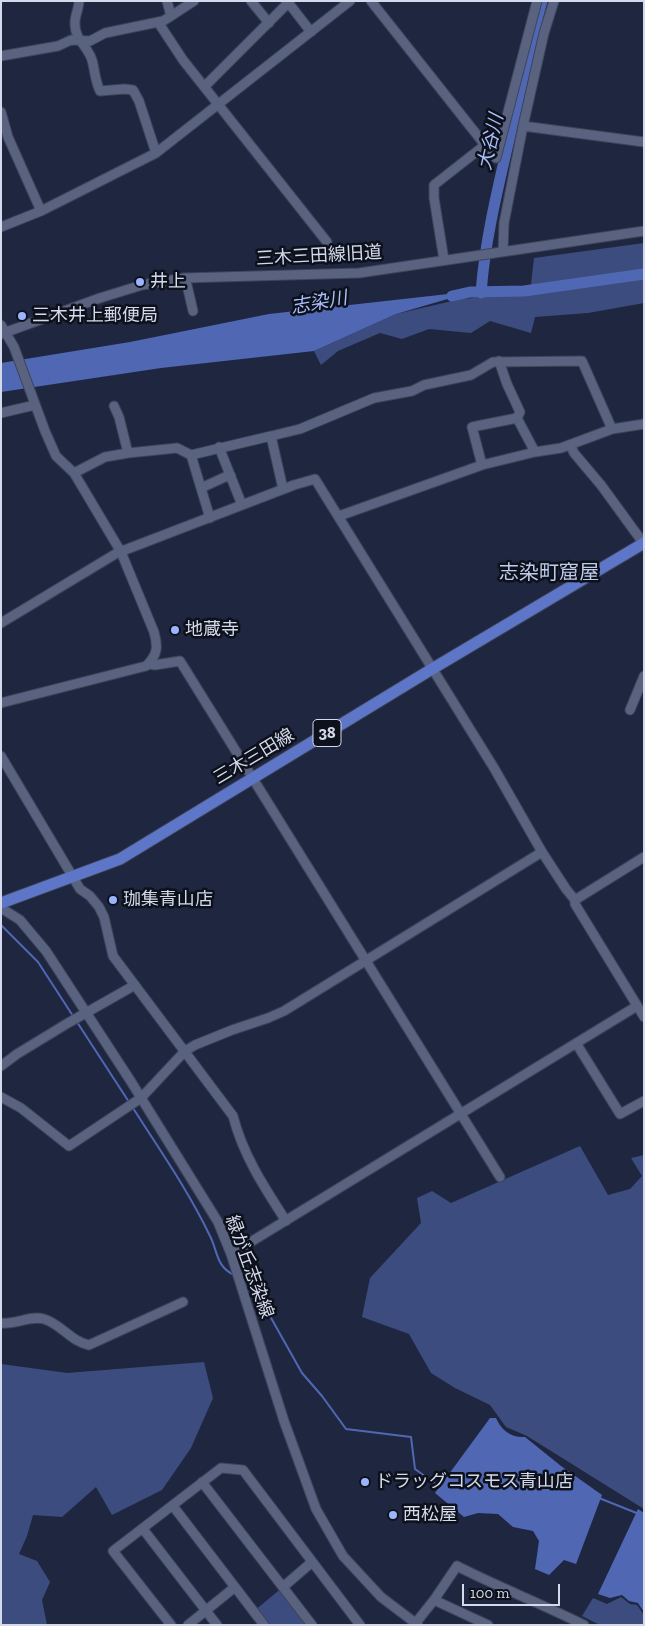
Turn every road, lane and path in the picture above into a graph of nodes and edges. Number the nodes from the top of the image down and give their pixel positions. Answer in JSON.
{"nodes":[{"id":1,"x":79,"y":1,"type":"edge"},
{"id":2,"x":167,"y":1,"type":"edge"},
{"id":3,"x":194,"y":1,"type":"edge"},
{"id":4,"x":251,"y":1,"type":"edge"},
{"id":5,"x":350,"y":1,"type":"edge"},
{"id":6,"x":371,"y":1,"type":"edge"},
{"id":7,"x":537,"y":1,"type":"edge"},
{"id":8,"x":554,"y":1,"type":"edge"},
{"id":9,"x":287,"y":2,"type":"edge"},
{"id":10,"x":171,"y":16,"type":"junction"},
{"id":11,"x":158,"y":22,"type":"junction"},
{"id":12,"x":269,"y":23,"type":"junction"},
{"id":13,"x":311,"y":32,"type":"junction"},
{"id":14,"x":81,"y":41,"type":"junction"},
{"id":15,"x":1,"y":56,"type":"edge"},
{"id":16,"x":205,"y":86,"type":"junction"},
{"id":17,"x":218,"y":104,"type":"junction"},
{"id":18,"x":1,"y":112,"type":"edge"},
{"id":19,"x":523,"y":126,"type":"junction"},
{"id":20,"x":644,"y":142,"type":"edge"},
{"id":21,"x":485,"y":145,"type":"junction"},
{"id":22,"x":156,"y":153,"type":"junction"},
{"id":23,"x":41,"y":211,"type":"junction"},
{"id":24,"x":1,"y":227,"type":"edge"},
{"id":25,"x":644,"y":231,"type":"edge"},
{"id":26,"x":327,"y":242,"type":"dead end"},
{"id":27,"x":503,"y":251,"type":"junction"},
{"id":28,"x":444,"y":260,"type":"junction"},
{"id":29,"x":184,"y":278,"type":"junction"},
{"id":30,"x":193,"y":311,"type":"dead end"},
{"id":31,"x":3,"y":330,"type":"edge"},
{"id":32,"x":499,"y":361,"type":"junction"},
{"id":33,"x":35,"y":405,"type":"junction"},
{"id":34,"x":114,"y":406,"type":"dead end"},
{"id":35,"x":1,"y":413,"type":"edge"},
{"id":36,"x":518,"y":418,"type":"junction"},
{"id":37,"x":644,"y":424,"type":"edge"},
{"id":38,"x":612,"y":430,"type":"junction"},
{"id":39,"x":271,"y":436,"type":"junction"},
{"id":40,"x":571,"y":446,"type":"junction"},
{"id":41,"x":219,"y":447,"type":"junction"},
{"id":42,"x":535,"y":452,"type":"junction"},
{"id":43,"x":128,"y":453,"type":"junction"},
{"id":44,"x":191,"y":455,"type":"junction"},
{"id":45,"x":482,"y":465,"type":"junction"},
{"id":46,"x":74,"y":473,"type":"junction"},
{"id":47,"x":231,"y":476,"type":"junction"},
{"id":48,"x":201,"y":488,"type":"junction"},
{"id":49,"x":283,"y":489,"type":"junction"},
{"id":50,"x":242,"y":505,"type":"junction"},
{"id":51,"x":339,"y":516,"type":"junction"},
{"id":52,"x":210,"y":518,"type":"junction"},
{"id":53,"x":644,"y":544,"type":"edge"},
{"id":54,"x":121,"y":552,"type":"junction"},
{"id":55,"x":1,"y":623,"type":"edge"},
{"id":56,"x":149,"y":664,"type":"junction"},
{"id":57,"x":432,"y":669,"type":"junction"},
{"id":58,"x":644,"y":676,"type":"edge"},
{"id":59,"x":1,"y":703,"type":"edge"},
{"id":60,"x":630,"y":710,"type":"dead end"},
{"id":61,"x":1,"y":756,"type":"edge"},
{"id":62,"x":254,"y":778,"type":"junction"},
{"id":63,"x":542,"y":852,"type":"junction"},
{"id":64,"x":644,"y":857,"type":"edge"},
{"id":65,"x":74,"y":877,"type":"junction"},
{"id":66,"x":575,"y":900,"type":"junction"},
{"id":67,"x":1,"y":903,"type":"edge"},
{"id":68,"x":1,"y":908,"type":"edge"},
{"id":69,"x":366,"y":959,"type":"junction"},
{"id":70,"x":135,"y":986,"type":"junction"},
{"id":71,"x":637,"y":1006,"type":"junction"},
{"id":72,"x":87,"y":1013,"type":"junction"},
{"id":73,"x":644,"y":1018,"type":"edge"},
{"id":74,"x":576,"y":1043,"type":"junction"},
{"id":75,"x":185,"y":1051,"type":"junction"},
{"id":76,"x":1,"y":1066,"type":"edge"},
{"id":77,"x":1,"y":1097,"type":"edge"},
{"id":78,"x":141,"y":1098,"type":"junction"},
{"id":79,"x":644,"y":1101,"type":"edge"},
{"id":80,"x":460,"y":1114,"type":"junction"},
{"id":81,"x":500,"y":1177,"type":"dead end"},
{"id":82,"x":286,"y":1220,"type":"junction"},
{"id":83,"x":231,"y":1254,"type":"junction"},
{"id":84,"x":183,"y":1302,"type":"dead end"},
{"id":85,"x":1,"y":1323,"type":"edge"},
{"id":86,"x":202,"y":1482,"type":"junction"},
{"id":87,"x":172,"y":1506,"type":"junction"},
{"id":88,"x":143,"y":1529,"type":"junction"},
{"id":89,"x":312,"y":1562,"type":"junction"},
{"id":90,"x":235,"y":1587,"type":"junction"},
{"id":91,"x":282,"y":1587,"type":"junction"},
{"id":92,"x":434,"y":1600,"type":"junction"},
{"id":93,"x":206,"y":1611,"type":"junction"},
{"id":94,"x":416,"y":1624,"type":"edge"},
{"id":95,"x":171,"y":1625,"type":"edge"},
{"id":96,"x":188,"y":1625,"type":"edge"},
{"id":97,"x":217,"y":1625,"type":"edge"},
{"id":98,"x":264,"y":1625,"type":"edge"},
{"id":99,"x":312,"y":1625,"type":"edge"},
{"id":100,"x":360,"y":1625,"type":"edge"},
{"id":101,"x":488,"y":1625,"type":"edge"},
{"id":102,"x":584,"y":1625,"type":"edge"}],
"edges":[{"from":1,"to":14,"type":"street"},
{"from":2,"to":10,"type":"street"},
{"from":3,"to":10,"type":"street"},
{"from":4,"to":12,"type":"street"},
{"from":5,"to":13,"type":"street"},
{"from":6,"to":21,"type":"street"},
{"from":7,"to":21,"type":"street"},
{"from":8,"to":19,"type":"street"},
{"from":9,"to":12,"type":"street"},
{"from":9,"to":13,"type":"street"},
{"from":10,"to":11,"type":"street"},
{"from":11,"to":14,"type":"street"},
{"from":11,"to":16,"type":"street"},
{"from":12,"to":16,"type":"street"},
{"from":13,"to":17,"type":"street"},
{"from":14,"to":15,"type":"street"},
{"from":14,"to":22,"type":"street"},
{"from":16,"to":17,"type":"street"},
{"from":17,"to":22,"type":"street"},
{"from":17,"to":26,"type":"street"},
{"from":18,"to":23,"type":"street"},
{"from":19,"to":20,"type":"street"},
{"from":19,"to":27,"type":"street"},
{"from":21,"to":28,"type":"street"},
{"from":22,"to":23,"type":"street"},
{"from":23,"to":24,"type":"street"},
{"from":25,"to":27,"type":"street","name":"三木三田線旧道"},
{"from":27,"to":28,"type":"street","name":"三木三田線旧道"},
{"from":28,"to":29,"type":"street","name":"三木三田線旧道"},
{"from":29,"to":30,"type":"street"},
{"from":29,"to":31,"type":"street","name":"三木三田線旧道"},
{"from":31,"to":33,"type":"street"},
{"from":32,"to":36,"type":"street"},
{"from":32,"to":38,"type":"street"},
{"from":32,"to":39,"type":"street"},
{"from":33,"to":35,"type":"street"},
{"from":33,"to":46,"type":"street"},
{"from":34,"to":43,"type":"street"},
{"from":36,"to":42,"type":"street"},
{"from":36,"to":45,"type":"street"},
{"from":37,"to":38,"type":"street"},
{"from":38,"to":40,"type":"street"},
{"from":39,"to":41,"type":"street"},
{"from":39,"to":49,"type":"street"},
{"from":40,"to":42,"type":"street"},
{"from":40,"to":53,"type":"street"},
{"from":41,"to":44,"type":"street"},
{"from":41,"to":47,"type":"street"},
{"from":42,"to":45,"type":"street"},
{"from":43,"to":44,"type":"street"},
{"from":43,"to":46,"type":"street"},
{"from":44,"to":48,"type":"street"},
{"from":45,"to":51,"type":"street"},
{"from":46,"to":54,"type":"street"},
{"from":47,"to":48,"type":"street"},
{"from":47,"to":50,"type":"street"},
{"from":48,"to":52,"type":"street"},
{"from":49,"to":50,"type":"street"},
{"from":49,"to":51,"type":"street"},
{"from":50,"to":52,"type":"street"},
{"from":51,"to":57,"type":"street"},
{"from":52,"to":54,"type":"street"},
{"from":53,"to":57,"type":"main road","name":"三木三田線","number":"38"},
{"from":54,"to":55,"type":"street"},
{"from":54,"to":56,"type":"street"},
{"from":56,"to":59,"type":"street"},
{"from":56,"to":62,"type":"street"},
{"from":57,"to":62,"type":"main road","name":"三木三田線","number":"38"},
{"from":57,"to":63,"type":"street"},
{"from":58,"to":60,"type":"street"},
{"from":61,"to":65,"type":"street"},
{"from":62,"to":65,"type":"main road","name":"三木三田線","number":"38"},
{"from":62,"to":69,"type":"street"},
{"from":63,"to":66,"type":"street"},
{"from":63,"to":69,"type":"street"},
{"from":64,"to":66,"type":"street"},
{"from":65,"to":67,"type":"main road","name":"三木三田線","number":"38"},
{"from":65,"to":70,"type":"street"},
{"from":66,"to":71,"type":"street"},
{"from":68,"to":72,"type":"street","name":"緑が丘志染線"},
{"from":69,"to":75,"type":"street"},
{"from":69,"to":80,"type":"street"},
{"from":70,"to":72,"type":"street"},
{"from":70,"to":75,"type":"street"},
{"from":71,"to":73,"type":"street"},
{"from":71,"to":74,"type":"street"},
{"from":72,"to":76,"type":"street"},
{"from":72,"to":78,"type":"street","name":"緑が丘志染線"},
{"from":74,"to":79,"type":"street"},
{"from":74,"to":80,"type":"street"},
{"from":75,"to":78,"type":"street"},
{"from":75,"to":82,"type":"street"},
{"from":77,"to":78,"type":"street"},
{"from":78,"to":83,"type":"street","name":"緑が丘志染線"},
{"from":80,"to":81,"type":"street"},
{"from":80,"to":82,"type":"street"},
{"from":82,"to":83,"type":"street"},
{"from":83,"to":94,"type":"street","name":"緑が丘志染線"},
{"from":84,"to":85,"type":"street"},
{"from":86,"to":87,"type":"street"},
{"from":86,"to":89,"type":"street"},
{"from":86,"to":91,"type":"street"},
{"from":87,"to":88,"type":"street"},
{"from":87,"to":90,"type":"street"},
{"from":88,"to":93,"type":"street"},
{"from":88,"to":95,"type":"street"},
{"from":89,"to":91,"type":"street"},
{"from":89,"to":100,"type":"street"},
{"from":90,"to":93,"type":"street"},
{"from":90,"to":98,"type":"street"},
{"from":91,"to":99,"type":"street"},
{"from":92,"to":94,"type":"street"},
{"from":92,"to":101,"type":"street"},
{"from":92,"to":102,"type":"street"},
{"from":93,"to":96,"type":"street"},
{"from":93,"to":97,"type":"street"}]}
